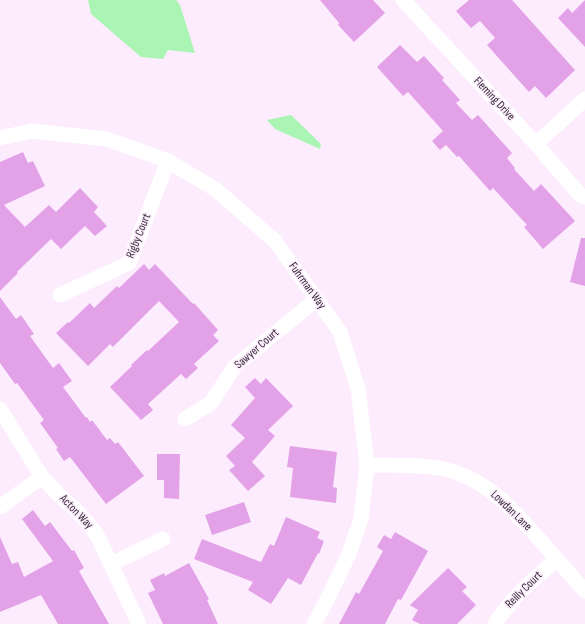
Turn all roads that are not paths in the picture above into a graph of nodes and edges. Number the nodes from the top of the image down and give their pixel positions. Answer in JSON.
{"nodes":[{"id":1,"x":410,"y":2,"type":"edge"},
{"id":2,"x":585,"y":99,"type":"edge"},
{"id":3,"x":0,"y":138,"type":"edge"},
{"id":4,"x":536,"y":144,"type":"junction"},
{"id":5,"x":168,"y":161,"type":"junction"},
{"id":6,"x":585,"y":197,"type":"edge"},
{"id":7,"x":60,"y":295,"type":"dead end"},
{"id":8,"x":317,"y":299,"type":"junction"},
{"id":9,"x":0,"y":408,"type":"edge"},
{"id":10,"x":185,"y":420,"type":"dead end"},
{"id":11,"x":367,"y":465,"type":"junction"},
{"id":12,"x":42,"y":477,"type":"junction"},
{"id":13,"x":0,"y":507,"type":"edge"},
{"id":14,"x":163,"y":539,"type":"dead end"},
{"id":15,"x":557,"y":559,"type":"junction"},
{"id":16,"x":111,"y":564,"type":"junction"},
{"id":17,"x":585,"y":591,"type":"edge"},
{"id":18,"x":139,"y":624,"type":"edge"},
{"id":19,"x":314,"y":624,"type":"edge"},
{"id":20,"x":495,"y":624,"type":"edge"}],
"edges":[{"from":1,"to":4,"type":"street","name":"Fleming Drive"},
{"from":2,"to":4,"type":"street"},
{"from":3,"to":5,"type":"street","name":"Fuhrman Way"},
{"from":4,"to":6,"type":"street","name":"Fleming Drive"},
{"from":5,"to":7,"type":"street","name":"Rigby Court"},
{"from":5,"to":8,"type":"street","name":"Fuhrman Way"},
{"from":8,"to":10,"type":"street","name":"Sawyer Court"},
{"from":8,"to":11,"type":"street","name":"Fuhrman Way"},
{"from":9,"to":12,"type":"street","name":"Acton Way"},
{"from":11,"to":15,"type":"street","name":"Lowdan Lane"},
{"from":11,"to":19,"type":"street","name":"Fuhrman Way"},
{"from":12,"to":13,"type":"street"},
{"from":12,"to":16,"type":"street","name":"Acton Way"},
{"from":14,"to":16,"type":"street"},
{"from":15,"to":17,"type":"street","name":"Lowdan Lane"},
{"from":15,"to":20,"type":"street","name":"Reilly Court"},
{"from":16,"to":18,"type":"street","name":"Acton Way"}]}
